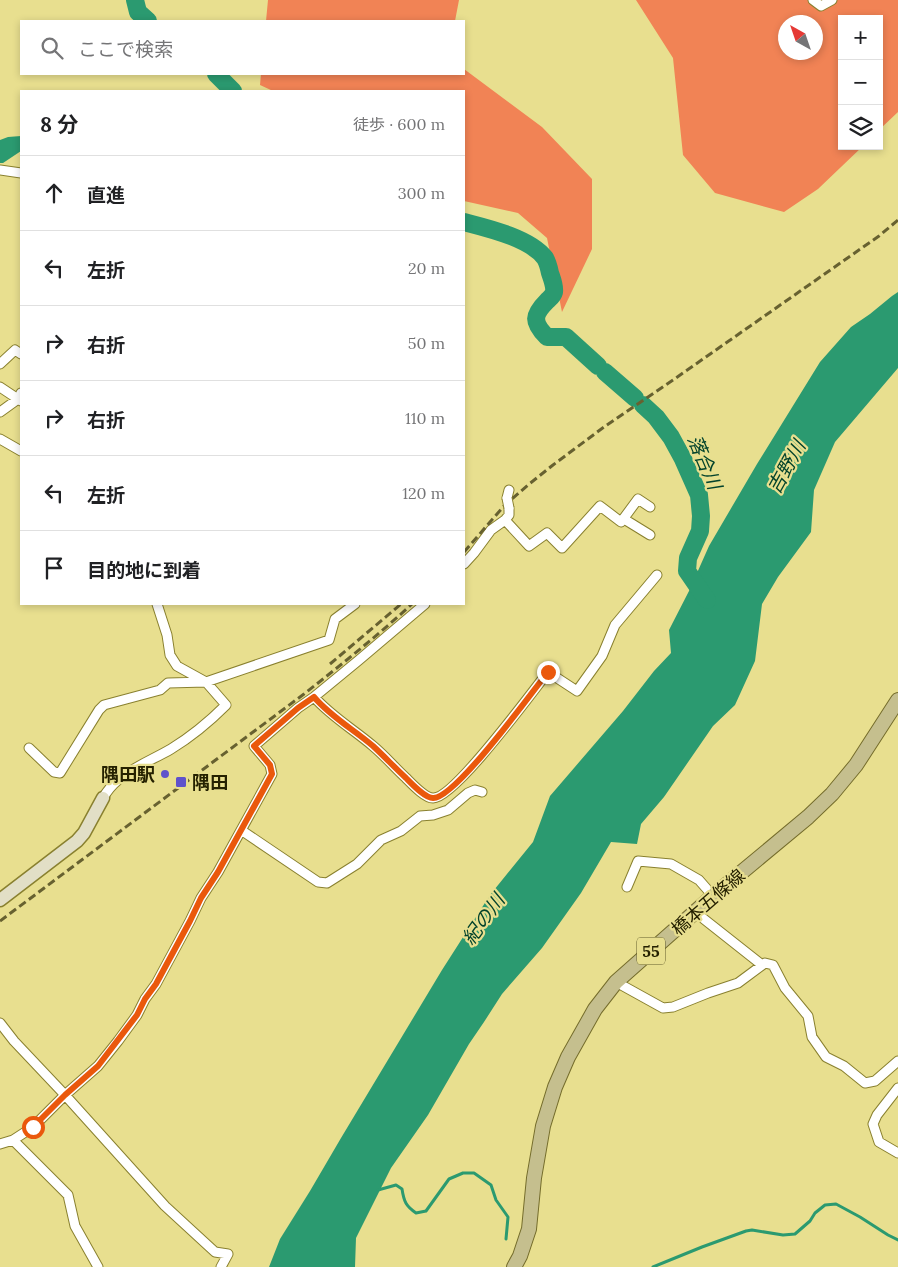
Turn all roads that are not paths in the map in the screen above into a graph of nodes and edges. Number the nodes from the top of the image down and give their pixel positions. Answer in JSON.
{"nodes":[{"id":1,"x":812,"y":0,"type":"edge"},
{"id":2,"x":832,"y":0,"type":"edge"},
{"id":3,"x":0,"y":170,"type":"edge"},
{"id":4,"x":20,"y":173,"type":"edge"},
{"id":5,"x":20,"y":353,"type":"edge"},
{"id":6,"x":0,"y":364,"type":"edge"},
{"id":7,"x":0,"y":387,"type":"edge"},
{"id":8,"x":20,"y":398,"type":"edge"},
{"id":9,"x":0,"y":412,"type":"edge"},
{"id":10,"x":0,"y":439,"type":"edge"},
{"id":11,"x":20,"y":450,"type":"edge"},
{"id":12,"x":508,"y":494,"type":"dead end"},
{"id":13,"x":650,"y":507,"type":"dead end"},
{"id":14,"x":624,"y":519,"type":"junction"},
{"id":15,"x":505,"y":520,"type":"junction"},
{"id":16,"x":650,"y":536,"type":"dead end"},
{"id":17,"x":465,"y":563,"type":"edge"},
{"id":18,"x":657,"y":574,"type":"dead end"},
{"id":19,"x":157,"y":605,"type":"edge"},
{"id":20,"x":354,"y":605,"type":"edge"},
{"id":21,"x":424,"y":605,"type":"edge"},
{"id":22,"x":206,"y":682,"type":"junction"},
{"id":23,"x":314,"y":697,"type":"junction"},
{"id":24,"x":898,"y":700,"type":"edge"},
{"id":25,"x":29,"y":748,"type":"dead end"},
{"id":26,"x":482,"y":792,"type":"dead end"},
{"id":27,"x":102,"y":798,"type":"joint"},
{"id":28,"x":241,"y":830,"type":"junction"},
{"id":29,"x":627,"y":887,"type":"dead end"},
{"id":30,"x":713,"y":896,"type":"junction"},
{"id":31,"x":0,"y":900,"type":"edge"},
{"id":32,"x":695,"y":912,"type":"junction"},
{"id":33,"x":762,"y":965,"type":"junction"},
{"id":34,"x":616,"y":982,"type":"junction"},
{"id":35,"x":0,"y":1023,"type":"edge"},
{"id":36,"x":898,"y":1061,"type":"edge"},
{"id":37,"x":898,"y":1088,"type":"edge"},
{"id":38,"x":65,"y":1095,"type":"junction"},
{"id":39,"x":13,"y":1140,"type":"junction"},
{"id":40,"x":0,"y":1144,"type":"edge"},
{"id":41,"x":898,"y":1153,"type":"edge"},
{"id":42,"x":98,"y":1267,"type":"edge"},
{"id":43,"x":221,"y":1267,"type":"edge"},
{"id":44,"x":514,"y":1267,"type":"edge"}],
"edges":[{"from":1,"to":2,"type":"street"},
{"from":3,"to":4,"type":"street"},
{"from":5,"to":6,"type":"street"},
{"from":7,"to":8,"type":"street"},
{"from":8,"to":9,"type":"street"},
{"from":10,"to":11,"type":"street"},
{"from":12,"to":15,"type":"street","bridge":true},
{"from":13,"to":14,"type":"street"},
{"from":14,"to":15,"type":"street"},
{"from":14,"to":16,"type":"street"},
{"from":15,"to":17,"type":"street"},
{"from":18,"to":23,"type":"street"},
{"from":19,"to":22,"type":"street"},
{"from":20,"to":22,"type":"street"},
{"from":21,"to":23,"type":"street"},
{"from":22,"to":25,"type":"street"},
{"from":22,"to":27,"type":"street"},
{"from":23,"to":28,"type":"street"},
{"from":24,"to":30,"type":"main road","name":"橋本五條線","number":"55"},
{"from":26,"to":28,"type":"street"},
{"from":27,"to":31,"type":"main road"},
{"from":28,"to":38,"type":"street"},
{"from":29,"to":30,"type":"street"},
{"from":30,"to":32,"type":"main road","name":"橋本五條線","number":"55"},
{"from":32,"to":33,"type":"street"},
{"from":32,"to":34,"type":"main road","name":"橋本五條線","number":"55"},
{"from":33,"to":34,"type":"street"},
{"from":33,"to":36,"type":"street"},
{"from":34,"to":44,"type":"main road","name":"橋本五條線","number":"55"},
{"from":35,"to":38,"type":"street"},
{"from":37,"to":41,"type":"street"},
{"from":38,"to":39,"type":"street"},
{"from":38,"to":43,"type":"street"},
{"from":39,"to":40,"type":"street"},
{"from":39,"to":42,"type":"street"}]}
